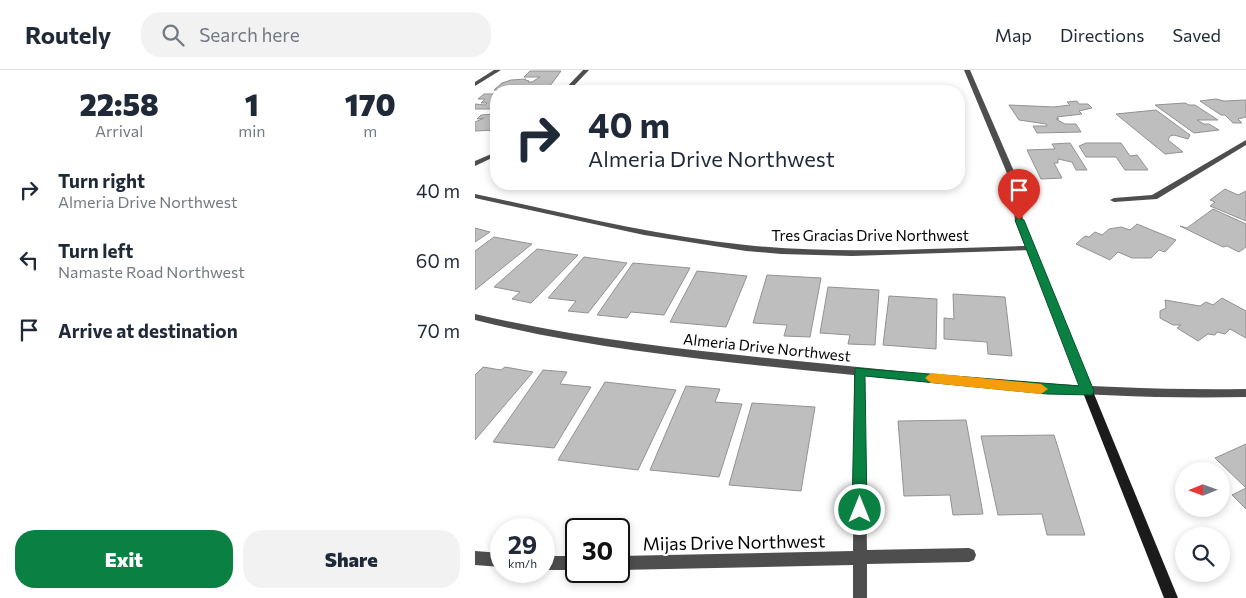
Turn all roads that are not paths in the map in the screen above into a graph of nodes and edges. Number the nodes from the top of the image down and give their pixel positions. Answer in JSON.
{"nodes":[{"id":1,"x":498,"y":70,"type":"edge"},
{"id":2,"x":586,"y":70,"type":"edge"},
{"id":3,"x":967,"y":70,"type":"edge"},
{"id":4,"x":475,"y":84,"type":"edge"},
{"id":5,"x":572,"y":85,"type":"edge"},
{"id":6,"x":1246,"y":142,"type":"edge"},
{"id":7,"x":490,"y":157,"type":"edge"},
{"id":8,"x":475,"y":164,"type":"edge"},
{"id":9,"x":475,"y":196,"type":"edge"},
{"id":10,"x":1114,"y":200,"type":"dead end"},
{"id":11,"x":1030,"y":248,"type":"junction"},
{"id":12,"x":475,"y":317,"type":"edge"},
{"id":13,"x":859,"y":371,"type":"junction"},
{"id":14,"x":1088,"y":391,"type":"junction"},
{"id":15,"x":1246,"y":393,"type":"edge"},
{"id":16,"x":969,"y":555,"type":"dead end"},
{"id":17,"x":475,"y":558,"type":"edge"},
{"id":18,"x":860,"y":558,"type":"junction"},
{"id":19,"x":490,"y":559,"type":"edge"},
{"id":20,"x":630,"y":563,"type":"edge"},
{"id":21,"x":860,"y":598,"type":"edge"},
{"id":22,"x":1171,"y":598,"type":"edge"}],
"edges":[{"from":1,"to":4,"type":"street"},
{"from":2,"to":5,"type":"street"},
{"from":3,"to":11,"type":"street"},
{"from":6,"to":10,"type":"street"},
{"from":7,"to":8,"type":"street"},
{"from":9,"to":11,"type":"street","name":"Tres Gracias Drive Northwest"},
{"from":11,"to":14,"type":"street"},
{"from":12,"to":13,"type":"street","name":"Almeria Drive Northwest"},
{"from":13,"to":14,"type":"street","name":"Almeria Drive Northwest"},
{"from":13,"to":18,"type":"street"},
{"from":14,"to":15,"type":"street","name":"Almeria Drive Northwest"},
{"from":14,"to":22,"type":"street"},
{"from":16,"to":18,"type":"street","name":"Mijas Drive Northwest"},
{"from":17,"to":19,"type":"street"},
{"from":18,"to":20,"type":"street","name":"Mijas Drive Northwest"},
{"from":18,"to":21,"type":"street"}]}
